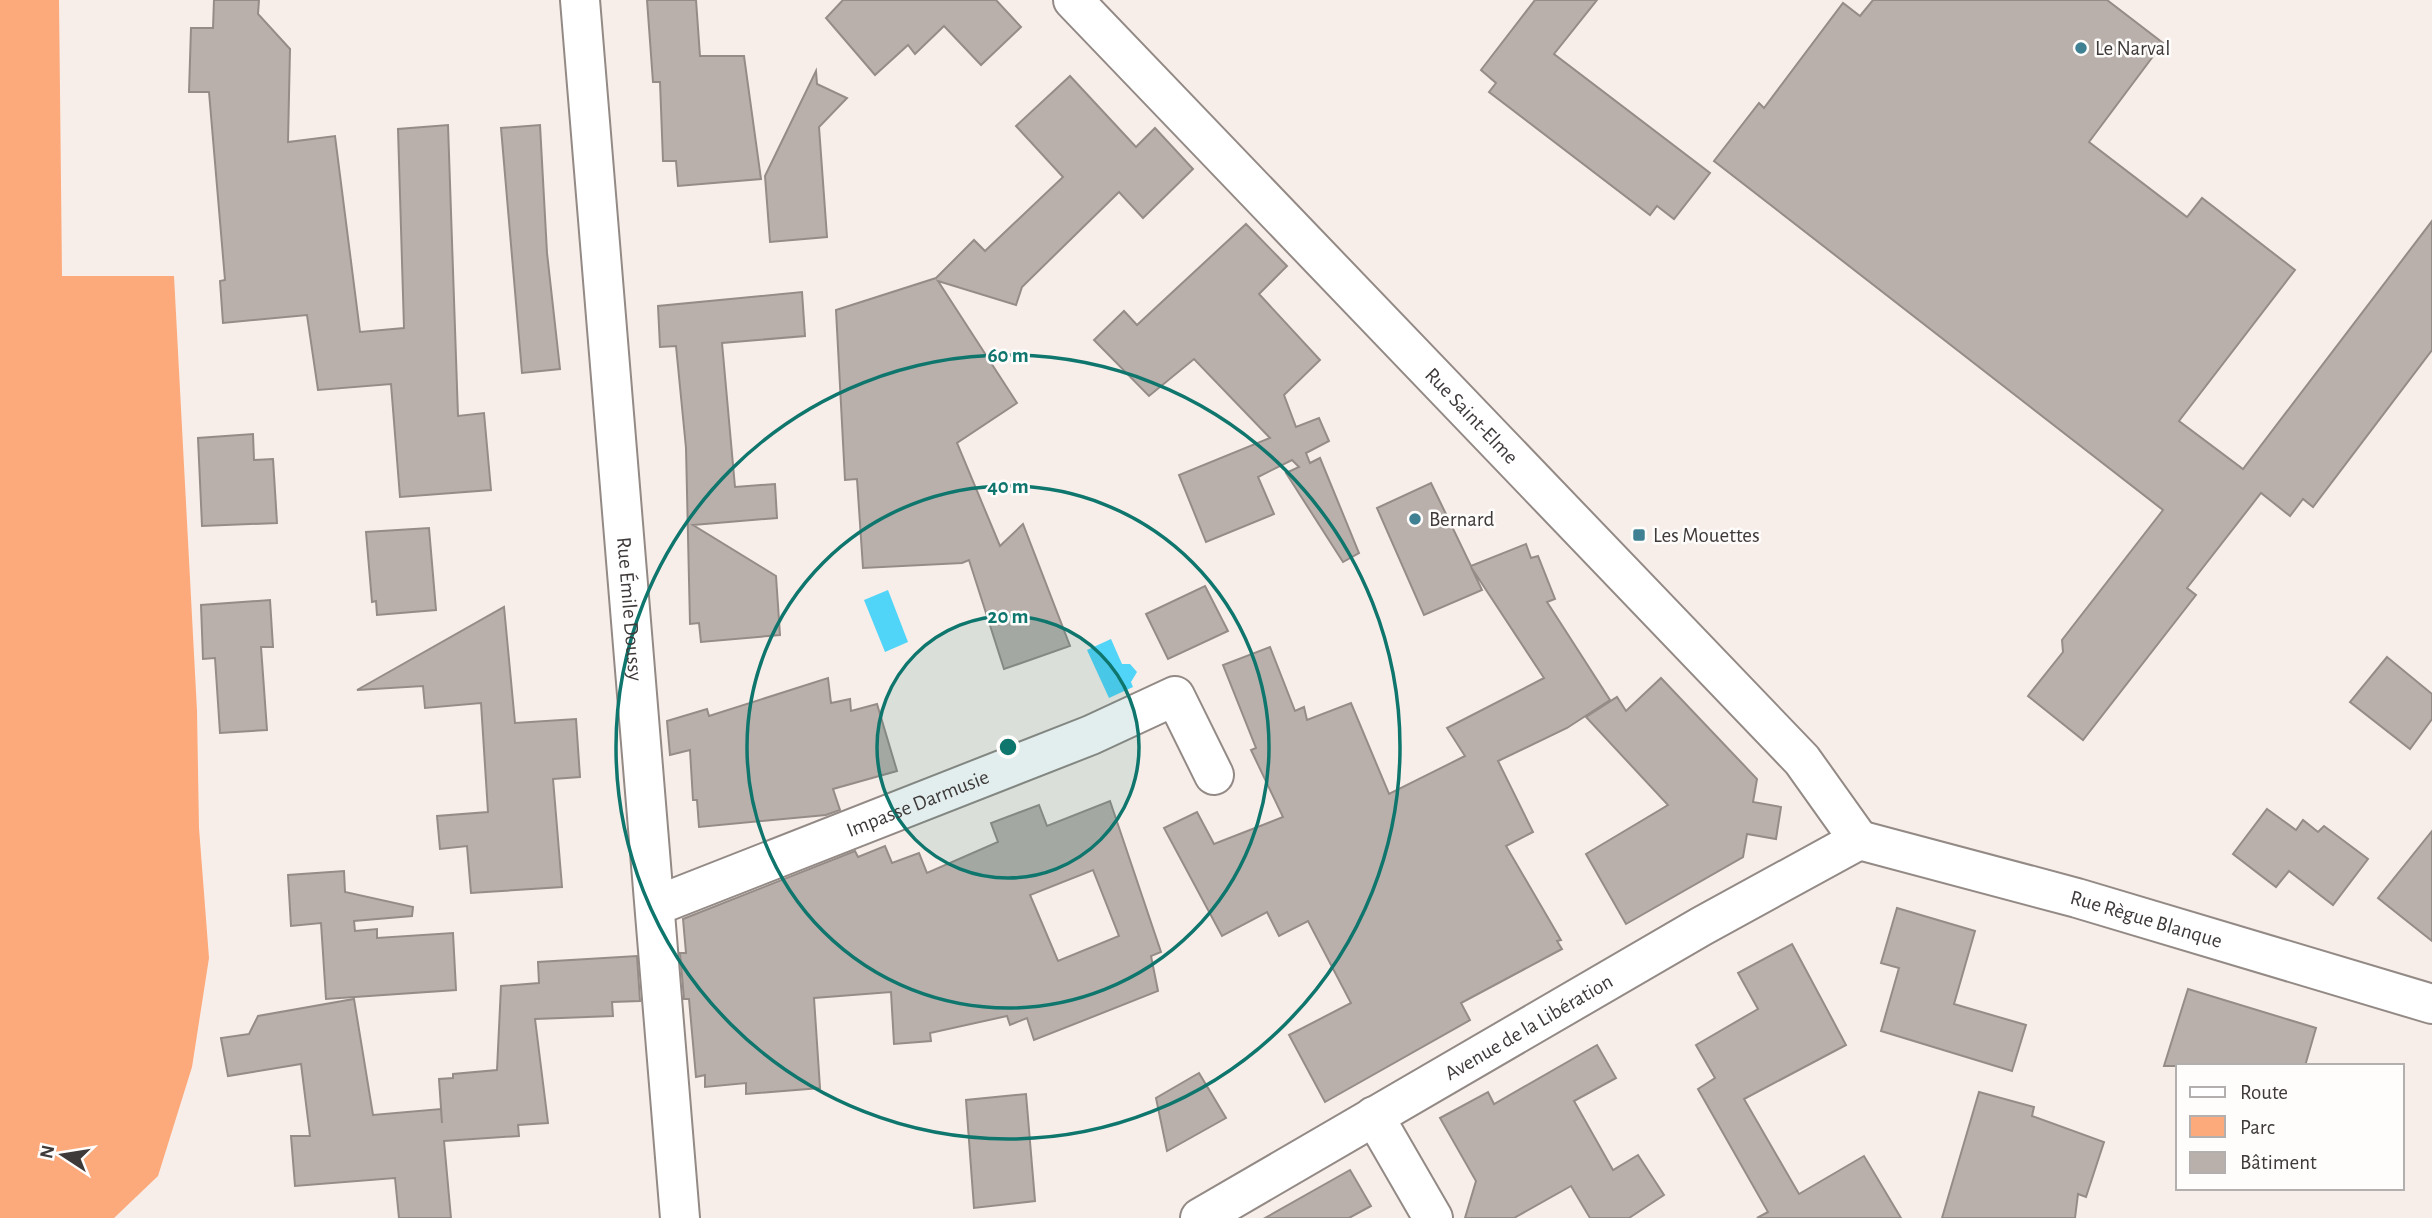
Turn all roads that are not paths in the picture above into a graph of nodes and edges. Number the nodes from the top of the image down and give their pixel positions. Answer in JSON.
{"nodes":[{"id":1,"x":580,"y":0,"type":"edge"},
{"id":2,"x":1073,"y":0,"type":"edge"},
{"id":3,"x":1214,"y":775,"type":"dead end"},
{"id":4,"x":1859,"y":839,"type":"junction"},
{"id":5,"x":655,"y":906,"type":"junction"},
{"id":6,"x":2432,"y":1003,"type":"edge"},
{"id":7,"x":1374,"y":1116,"type":"junction"},
{"id":8,"x":680,"y":1218,"type":"edge"},
{"id":9,"x":1200,"y":1218,"type":"edge"},
{"id":10,"x":1433,"y":1218,"type":"edge"}],
"edges":[{"from":1,"to":5,"type":"street","name":"Rue Émile Doussy"},
{"from":2,"to":4,"type":"street","name":"Rue Saint-Elme"},
{"from":3,"to":5,"type":"street","name":"Impasse Darmusie"},
{"from":4,"to":6,"type":"street","name":"Rue Règue Blanque"},
{"from":4,"to":7,"type":"street","name":"Avenue de la Libération"},
{"from":5,"to":8,"type":"street","name":"Rue Émile Doussy"},
{"from":7,"to":9,"type":"street","name":"Avenue de la Libération"},
{"from":7,"to":10,"type":"street"}]}
